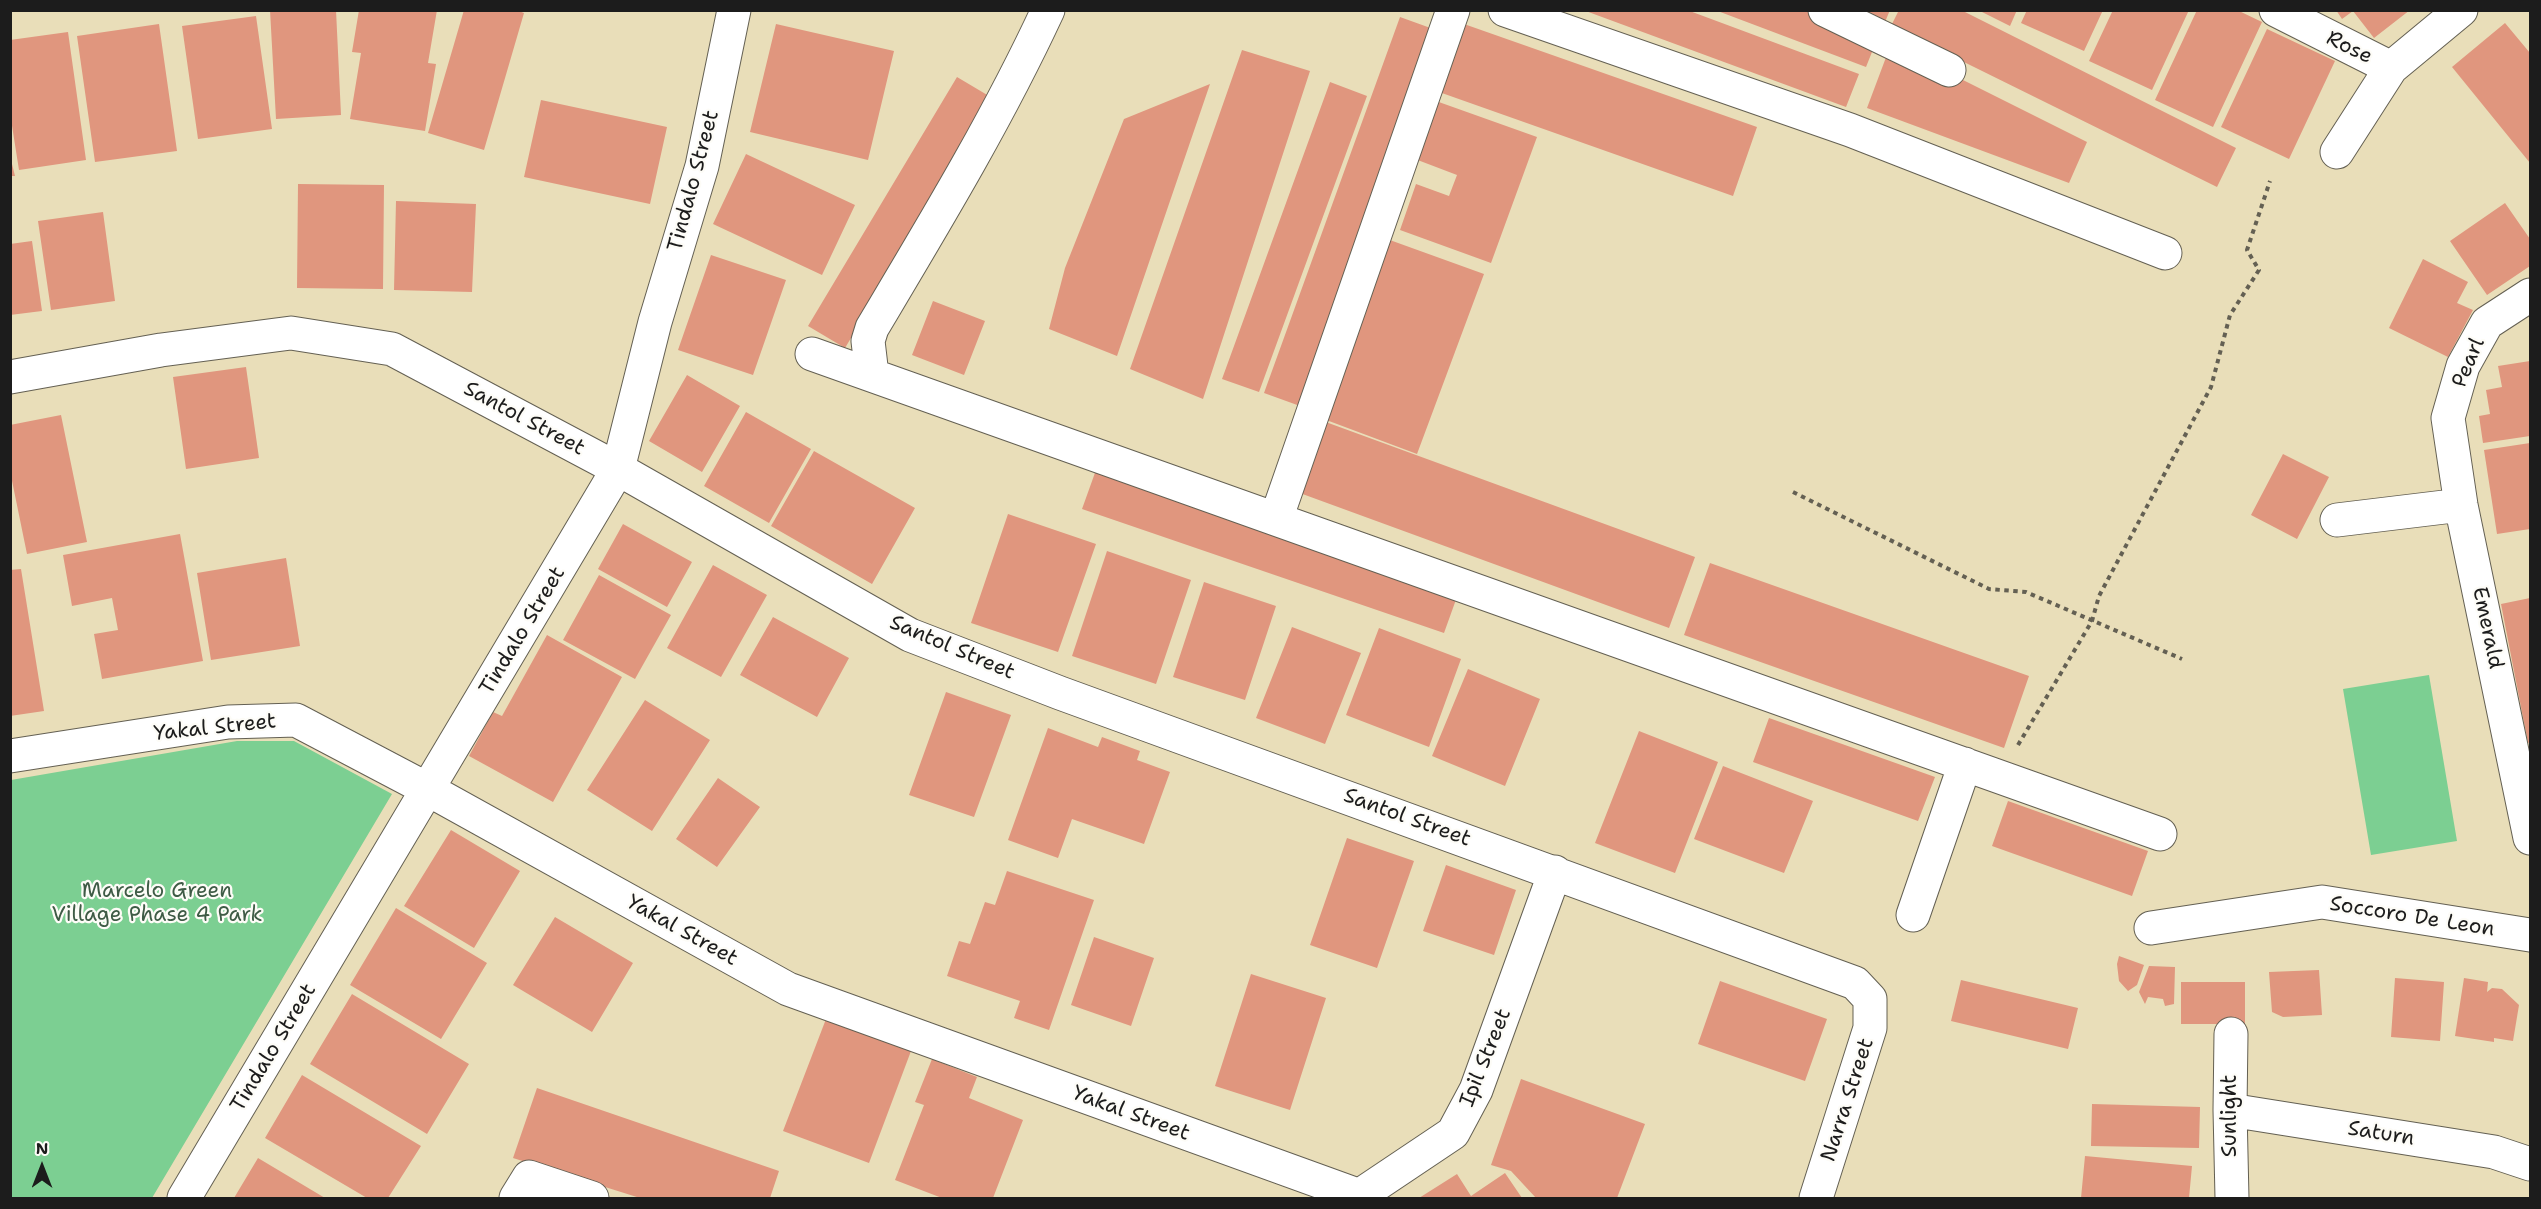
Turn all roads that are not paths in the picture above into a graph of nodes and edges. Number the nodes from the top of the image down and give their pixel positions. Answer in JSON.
{"nodes":[{"id":1,"x":734,"y":10,"type":"edge"},
{"id":2,"x":1048,"y":10,"type":"edge"},
{"id":3,"x":1453,"y":10,"type":"edge"},
{"id":4,"x":1505,"y":10,"type":"edge"},
{"id":5,"x":1825,"y":10,"type":"edge"},
{"id":6,"x":2276,"y":10,"type":"edge"},
{"id":7,"x":2461,"y":10,"type":"edge"},
{"id":8,"x":2391,"y":68,"type":"junction"},
{"id":9,"x":1949,"y":70,"type":"dead end"},
{"id":10,"x":2337,"y":152,"type":"dead end"},
{"id":11,"x":2165,"y":253,"type":"dead end"},
{"id":12,"x":2530,"y":295,"type":"edge"},
{"id":13,"x":812,"y":354,"type":"dead end"},
{"id":14,"x":872,"y":375,"type":"junction"},
{"id":15,"x":10,"y":377,"type":"edge"},
{"id":16,"x":2448,"y":418,"type":"joint"},
{"id":17,"x":618,"y":469,"type":"junction"},
{"id":18,"x":2462,"y":505,"type":"junction"},
{"id":19,"x":1276,"y":519,"type":"junction"},
{"id":20,"x":2337,"y":520,"type":"dead end"},
{"id":21,"x":10,"y":756,"type":"edge"},
{"id":22,"x":1965,"y":764,"type":"junction"},
{"id":23,"x":429,"y":790,"type":"junction"},
{"id":24,"x":2160,"y":834,"type":"dead end"},
{"id":25,"x":2530,"y":838,"type":"edge"},
{"id":26,"x":1555,"y":872,"type":"junction"},
{"id":27,"x":1913,"y":915,"type":"dead end"},
{"id":28,"x":2151,"y":928,"type":"dead end"},
{"id":29,"x":2530,"y":935,"type":"edge"},
{"id":30,"x":1870,"y":999,"type":"joint"},
{"id":31,"x":2231,"y":1034,"type":"dead end"},
{"id":32,"x":2230,"y":1110,"type":"junction"},
{"id":33,"x":2530,"y":1164,"type":"edge"},
{"id":34,"x":1358,"y":1197,"type":"edge"},
{"id":35,"x":184,"y":1198,"type":"edge"},
{"id":36,"x":516,"y":1198,"type":"edge"},
{"id":37,"x":592,"y":1198,"type":"edge"},
{"id":38,"x":1816,"y":1198,"type":"edge"},
{"id":39,"x":2232,"y":1198,"type":"edge"}],
"edges":[{"from":1,"to":17,"type":"street","name":"Tindalo Street"},
{"from":2,"to":14,"type":"street"},
{"from":3,"to":19,"type":"street"},
{"from":4,"to":11,"type":"street"},
{"from":5,"to":9,"type":"street"},
{"from":6,"to":8,"type":"street","name":"Rose"},
{"from":7,"to":8,"type":"street"},
{"from":8,"to":10,"type":"street"},
{"from":12,"to":16,"type":"street","name":"Pearl"},
{"from":13,"to":14,"type":"street"},
{"from":14,"to":19,"type":"street"},
{"from":15,"to":17,"type":"street","name":"Santol Street"},
{"from":16,"to":18,"type":"street","name":"Emerald"},
{"from":17,"to":23,"type":"street","name":"Tindalo Street"},
{"from":17,"to":26,"type":"street","name":"Santol Street"},
{"from":18,"to":20,"type":"street"},
{"from":18,"to":25,"type":"street","name":"Emerald"},
{"from":19,"to":22,"type":"street"},
{"from":21,"to":23,"type":"street","name":"Yakal Street"},
{"from":22,"to":24,"type":"street"},
{"from":22,"to":27,"type":"street"},
{"from":23,"to":34,"type":"street","name":"Yakal Street"},
{"from":23,"to":35,"type":"street","name":"Tindalo Street"},
{"from":26,"to":30,"type":"street","name":"Santol Street"},
{"from":26,"to":34,"type":"street","name":"Ipil Street"},
{"from":28,"to":29,"type":"street","name":"Soccoro De Leon"},
{"from":30,"to":38,"type":"street","name":"Narra Street"},
{"from":31,"to":32,"type":"street","name":"Sunlight"},
{"from":32,"to":33,"type":"street","name":"Saturn"},
{"from":32,"to":39,"type":"street","name":"Sunlight"},
{"from":36,"to":37,"type":"street"}]}
